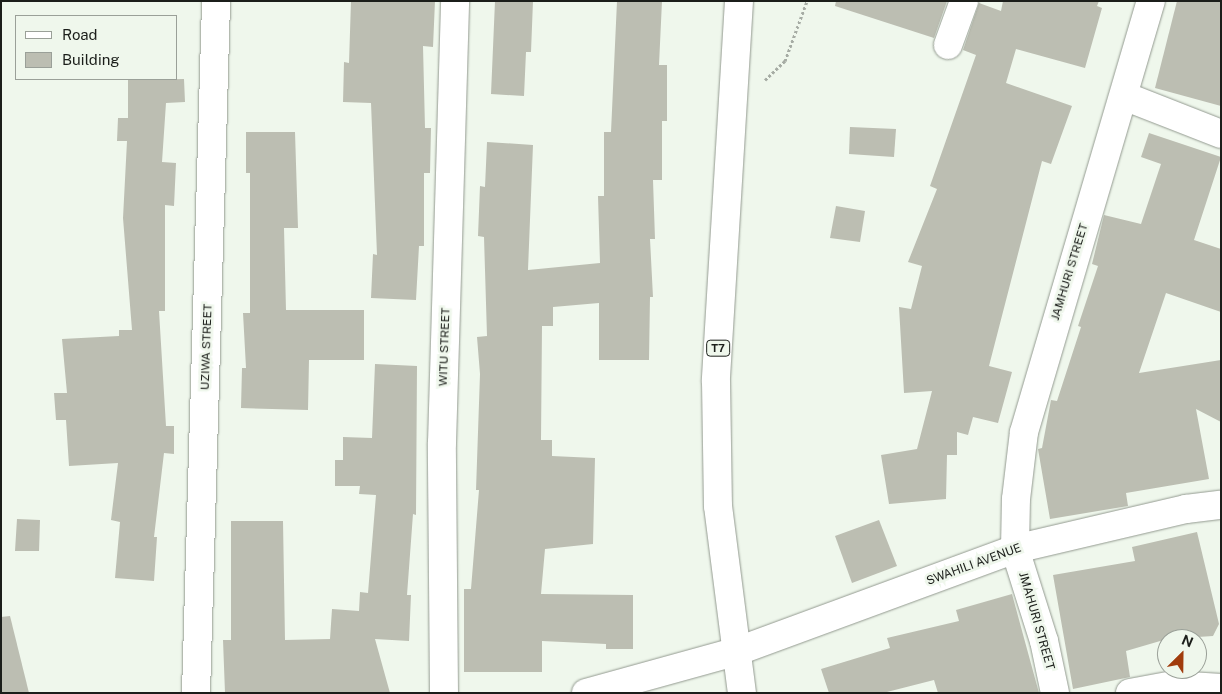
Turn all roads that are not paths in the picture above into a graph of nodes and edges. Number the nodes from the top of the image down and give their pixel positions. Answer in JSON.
{"nodes":[{"id":1,"x":216,"y":1,"type":"edge"},
{"id":2,"x":455,"y":1,"type":"edge"},
{"id":3,"x":739,"y":1,"type":"edge"},
{"id":4,"x":964,"y":1,"type":"edge"},
{"id":5,"x":1151,"y":1,"type":"edge"},
{"id":6,"x":948,"y":45,"type":"dead end"},
{"id":7,"x":1124,"y":96,"type":"junction"},
{"id":8,"x":1221,"y":134,"type":"edge"},
{"id":9,"x":1221,"y":505,"type":"edge"},
{"id":10,"x":1015,"y":549,"type":"junction"},
{"id":11,"x":735,"y":652,"type":"junction"},
{"id":12,"x":1221,"y":688,"type":"edge"},
{"id":13,"x":196,"y":693,"type":"edge"},
{"id":14,"x":444,"y":693,"type":"edge"},
{"id":15,"x":586,"y":693,"type":"edge"},
{"id":16,"x":742,"y":693,"type":"edge"},
{"id":17,"x":1055,"y":693,"type":"edge"},
{"id":18,"x":1130,"y":693,"type":"edge"}],
"edges":[{"from":1,"to":13,"type":"main road","name":"UZIWA STREET"},
{"from":2,"to":14,"type":"main road","name":"WITU STREET"},
{"from":3,"to":11,"type":"main road","number":"T7"},
{"from":4,"to":6,"type":"main road"},
{"from":5,"to":7,"type":"main road","name":"JAMHURI STREET"},
{"from":7,"to":8,"type":"main road"},
{"from":7,"to":10,"type":"main road","name":"JAMHURI STREET"},
{"from":9,"to":10,"type":"main road","name":"SWAHILI AVENUE"},
{"from":10,"to":11,"type":"main road","name":"SWAHILI AVENUE"},
{"from":10,"to":17,"type":"main road","name":"JMAHURI STREET"},
{"from":11,"to":15,"type":"main road","name":"SWAHILI AVENUE"},
{"from":11,"to":16,"type":"main road","number":"T7"},
{"from":12,"to":18,"type":"main road"}]}
